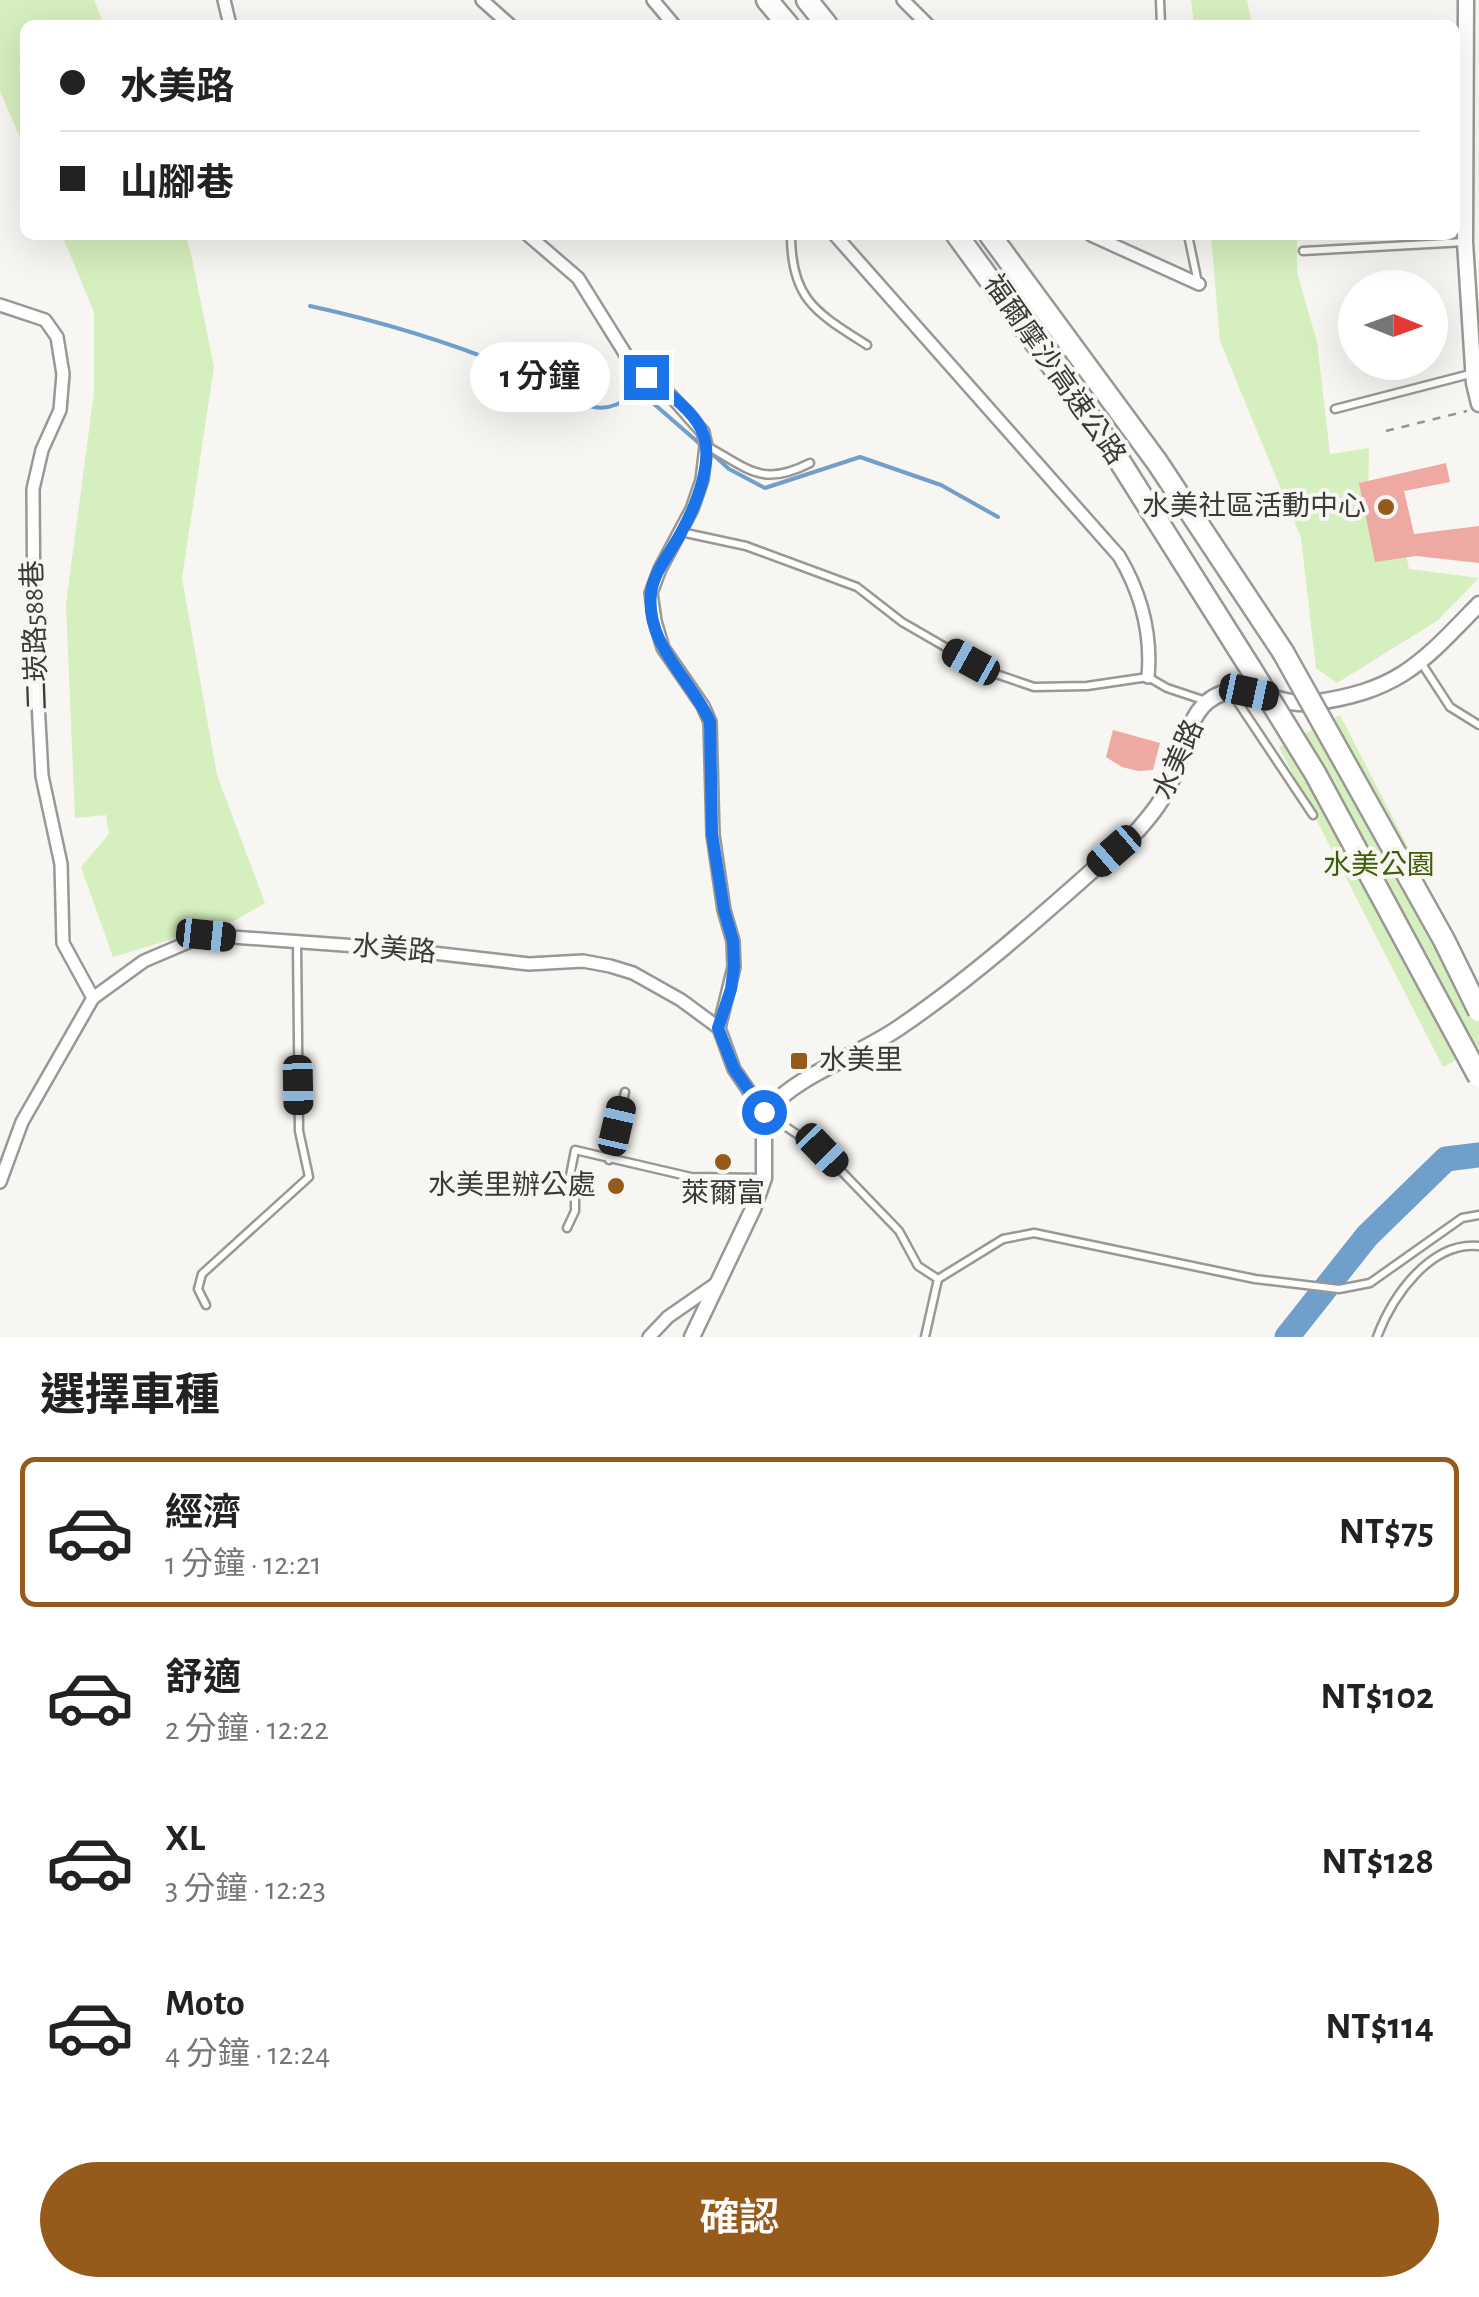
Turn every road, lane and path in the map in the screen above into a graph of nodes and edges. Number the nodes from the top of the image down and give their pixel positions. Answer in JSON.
{"nodes":[{"id":1,"x":482,"y":0,"type":"edge"},
{"id":2,"x":653,"y":0,"type":"edge"},
{"id":3,"x":768,"y":0,"type":"edge"},
{"id":4,"x":807,"y":0,"type":"edge"},
{"id":5,"x":903,"y":0,"type":"edge"},
{"id":6,"x":1466,"y":0,"type":"edge"},
{"id":7,"x":504,"y":20,"type":"edge"},
{"id":8,"x":670,"y":20,"type":"edge"},
{"id":9,"x":784,"y":20,"type":"edge"},
{"id":10,"x":823,"y":20,"type":"edge"},
{"id":11,"x":923,"y":20,"type":"edge"},
{"id":12,"x":534,"y":240,"type":"edge"},
{"id":13,"x":791,"y":240,"type":"edge"},
{"id":14,"x":840,"y":240,"type":"edge"},
{"id":15,"x":961,"y":240,"type":"edge"},
{"id":16,"x":994,"y":240,"type":"edge"},
{"id":17,"x":1102,"y":240,"type":"edge"},
{"id":18,"x":1189,"y":240,"type":"edge"},
{"id":19,"x":1464,"y":242,"type":"junction"},
{"id":20,"x":1302,"y":251,"type":"dead end"},
{"id":21,"x":1199,"y":284,"type":"joint"},
{"id":22,"x":0,"y":305,"type":"edge"},
{"id":23,"x":867,"y":344,"type":"dead end"},
{"id":24,"x":1474,"y":374,"type":"junction"},
{"id":25,"x":1479,"y":406,"type":"edge"},
{"id":26,"x":1335,"y":409,"type":"dead end"},
{"id":27,"x":1386,"y":431,"type":"dead end"},
{"id":28,"x":706,"y":446,"type":"junction"},
{"id":29,"x":810,"y":463,"type":"dead end"},
{"id":30,"x":682,"y":532,"type":"junction"},
{"id":31,"x":1479,"y":604,"type":"edge"},
{"id":32,"x":1422,"y":664,"type":"junction"},
{"id":33,"x":1148,"y":677,"type":"junction"},
{"id":34,"x":1230,"y":691,"type":"junction"},
{"id":35,"x":1208,"y":702,"type":"junction"},
{"id":36,"x":1479,"y":725,"type":"edge"},
{"id":37,"x":1314,"y":815,"type":"dead end"},
{"id":38,"x":297,"y":944,"type":"junction"},
{"id":39,"x":93,"y":998,"type":"junction"},
{"id":40,"x":1479,"y":1011,"type":"edge"},
{"id":41,"x":718,"y":1028,"type":"junction"},
{"id":42,"x":1479,"y":1077,"type":"edge"},
{"id":43,"x":625,"y":1092,"type":"dead end"},
{"id":44,"x":764,"y":1112,"type":"junction"},
{"id":45,"x":609,"y":1160,"type":"junction"},
{"id":46,"x":764,"y":1178,"type":"junction"},
{"id":47,"x":540,"y":1180,"type":"dead end"},
{"id":48,"x":0,"y":1182,"type":"edge"},
{"id":49,"x":568,"y":1182,"type":"junction"},
{"id":50,"x":1479,"y":1214,"type":"edge"},
{"id":51,"x":567,"y":1228,"type":"dead end"},
{"id":52,"x":1479,"y":1246,"type":"edge"},
{"id":53,"x":938,"y":1279,"type":"junction"},
{"id":54,"x":714,"y":1285,"type":"junction"},
{"id":55,"x":206,"y":1306,"type":"dead end"},
{"id":56,"x":649,"y":1337,"type":"edge"},
{"id":57,"x":692,"y":1337,"type":"edge"},
{"id":58,"x":925,"y":1337,"type":"edge"},
{"id":59,"x":1377,"y":1337,"type":"edge"}],
"edges":[{"from":1,"to":7,"type":"street"},
{"from":2,"to":8,"type":"street"},
{"from":3,"to":9,"type":"highway"},
{"from":4,"to":10,"type":"highway"},
{"from":5,"to":11,"type":"street"},
{"from":6,"to":19,"type":"street"},
{"from":12,"to":28,"type":"street"},
{"from":13,"to":23,"type":"lane"},
{"from":14,"to":33,"type":"street"},
{"from":15,"to":42,"type":"highway","name":"福爾摩沙高速公路","bridge":true},
{"from":16,"to":40,"type":"highway","name":"福爾摩沙高速公路","bridge":true},
{"from":17,"to":21,"type":"street"},
{"from":18,"to":21,"type":"lane"},
{"from":19,"to":20,"type":"lane"},
{"from":19,"to":24,"type":"street"},
{"from":22,"to":39,"type":"street","name":"二崁路588巷"},
{"from":24,"to":25,"type":"street"},
{"from":24,"to":26,"type":"lane"},
{"from":25,"to":27,"type":"path"},
{"from":28,"to":29,"type":"lane"},
{"from":28,"to":30,"type":"street"},
{"from":30,"to":33,"type":"lane"},
{"from":30,"to":41,"type":"street"},
{"from":31,"to":32,"type":"street"},
{"from":32,"to":34,"type":"street"},
{"from":32,"to":36,"type":"lane"},
{"from":33,"to":35,"type":"lane"},
{"from":34,"to":35,"type":"street","name":"水美路"},
{"from":34,"to":37,"type":"lane"},
{"from":35,"to":44,"type":"street","name":"水美路"},
{"from":38,"to":39,"type":"street","name":"水美路"},
{"from":38,"to":41,"type":"street","name":"水美路"},
{"from":38,"to":55,"type":"lane"},
{"from":39,"to":48,"type":"street"},
{"from":41,"to":44,"type":"street"},
{"from":43,"to":45,"type":"lane"},
{"from":44,"to":46,"type":"street"},
{"from":44,"to":53,"type":"lane"},
{"from":45,"to":46,"type":"lane"},
{"from":45,"to":49,"type":"lane"},
{"from":46,"to":54,"type":"street"},
{"from":47,"to":49,"type":"lane"},
{"from":49,"to":51,"type":"lane"},
{"from":50,"to":53,"type":"lane"},
{"from":52,"to":59,"type":"lane"},
{"from":53,"to":58,"type":"lane"},
{"from":54,"to":56,"type":"street"},
{"from":54,"to":57,"type":"street"}]}
